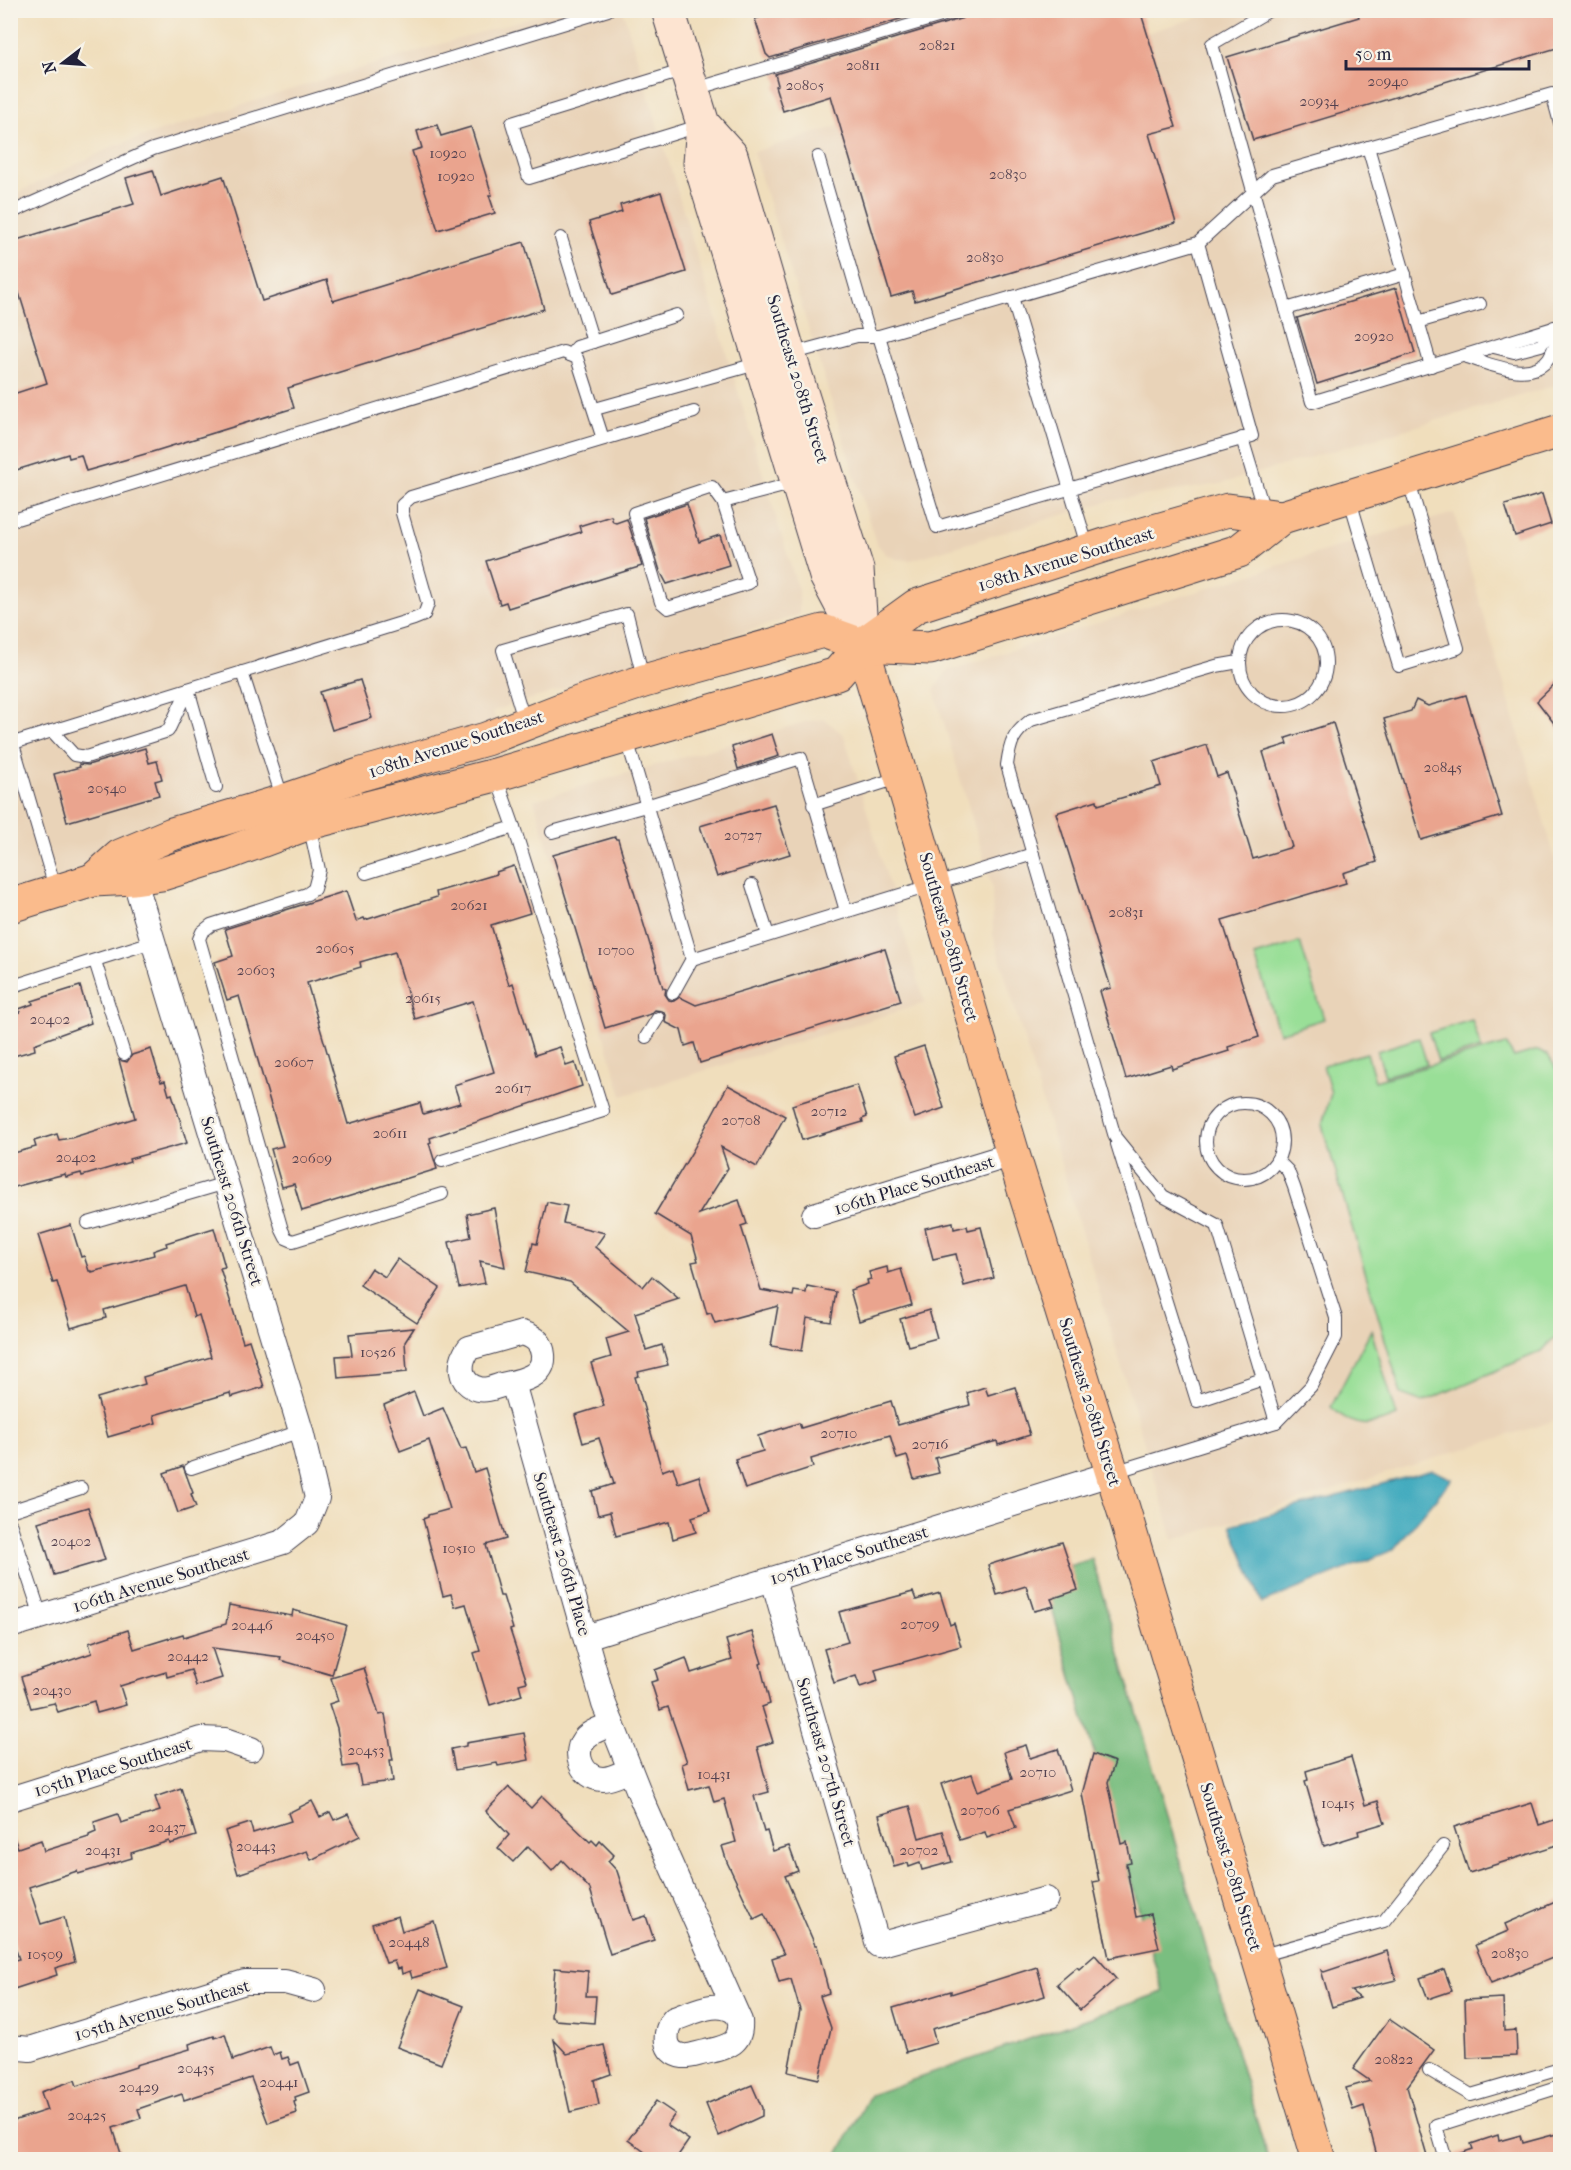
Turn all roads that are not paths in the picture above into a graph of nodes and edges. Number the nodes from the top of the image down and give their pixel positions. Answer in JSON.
{"nodes":[{"id":1,"x":608,"y":10,"type":"edge"},
{"id":2,"x":668,"y":10,"type":"edge"},
{"id":3,"x":961,"y":10,"type":"edge"},
{"id":4,"x":1270,"y":10,"type":"edge"},
{"id":5,"x":689,"y":80,"type":"junction"},
{"id":6,"x":1560,"y":123,"type":"edge"},
{"id":7,"x":703,"y":124,"type":"junction"},
{"id":8,"x":1368,"y":147,"type":"junction"},
{"id":9,"x":818,"y":157,"type":"dead end"},
{"id":10,"x":1253,"y":192,"type":"junction"},
{"id":11,"x":10,"y":213,"type":"edge"},
{"id":12,"x":561,"y":238,"type":"dead end"},
{"id":13,"x":1198,"y":243,"type":"junction"},
{"id":14,"x":1405,"y":274,"type":"junction"},
{"id":15,"x":1012,"y":297,"type":"junction"},
{"id":16,"x":1480,"y":304,"type":"dead end"},
{"id":17,"x":1286,"y":309,"type":"junction"},
{"id":18,"x":677,"y":315,"type":"dead end"},
{"id":19,"x":1418,"y":322,"type":"junction"},
{"id":20,"x":1558,"y":328,"type":"edge"},
{"id":21,"x":875,"y":336,"type":"junction"},
{"id":22,"x":593,"y":342,"type":"junction"},
{"id":23,"x":570,"y":355,"type":"junction"},
{"id":24,"x":1462,"y":356,"type":"junction"},
{"id":25,"x":774,"y":358,"type":"junction"},
{"id":26,"x":1431,"y":366,"type":"junction"},
{"id":27,"x":595,"y":409,"type":"junction"},
{"id":28,"x":694,"y":412,"type":"dead end"},
{"id":29,"x":1560,"y":431,"type":"edge"},
{"id":30,"x":1242,"y":438,"type":"junction"},
{"id":31,"x":603,"y":439,"type":"junction"},
{"id":32,"x":1407,"y":478,"type":"junction"},
{"id":33,"x":797,"y":482,"type":"junction"},
{"id":34,"x":1068,"y":488,"type":"junction"},
{"id":35,"x":1349,"y":496,"type":"junction"},
{"id":36,"x":723,"y":502,"type":"junction"},
{"id":37,"x":1273,"y":515,"type":"junction"},
{"id":38,"x":10,"y":520,"type":"edge"},
{"id":39,"x":1089,"y":550,"type":"junction"},
{"id":40,"x":862,"y":645,"type":"junction"},
{"id":41,"x":1239,"y":662,"type":"junction"},
{"id":42,"x":242,"y":672,"type":"junction"},
{"id":43,"x":644,"y":681,"type":"junction"},
{"id":44,"x":188,"y":689,"type":"junction"},
{"id":45,"x":525,"y":724,"type":"junction"},
{"id":46,"x":52,"y":731,"type":"junction"},
{"id":47,"x":626,"y":736,"type":"junction"},
{"id":48,"x":11,"y":740,"type":"edge"},
{"id":49,"x":495,"y":774,"type":"junction"},
{"id":50,"x":901,"y":777,"type":"junction"},
{"id":51,"x":216,"y":787,"type":"dead end"},
{"id":52,"x":283,"y":801,"type":"junction"},
{"id":53,"x":813,"y":805,"type":"junction"},
{"id":54,"x":646,"y":806,"type":"junction"},
{"id":55,"x":309,"y":823,"type":"junction"},
{"id":56,"x":514,"y":827,"type":"junction"},
{"id":57,"x":552,"y":832,"type":"dead end"},
{"id":58,"x":1033,"y":854,"type":"junction"},
{"id":59,"x":366,"y":873,"type":"dead end"},
{"id":60,"x":134,"y":878,"type":"junction"},
{"id":61,"x":93,"y":880,"type":"junction"},
{"id":62,"x":933,"y":884,"type":"junction"},
{"id":63,"x":753,"y":885,"type":"dead end"},
{"id":64,"x":56,"y":892,"type":"junction"},
{"id":65,"x":10,"y":906,"type":"edge"},
{"id":66,"x":846,"y":911,"type":"junction"},
{"id":67,"x":768,"y":935,"type":"junction"},
{"id":68,"x":152,"y":942,"type":"junction"},
{"id":69,"x":692,"y":959,"type":"junction"},
{"id":70,"x":95,"y":961,"type":"junction"},
{"id":71,"x":10,"y":987,"type":"edge"},
{"id":72,"x":673,"y":993,"type":"dead end"},
{"id":73,"x":658,"y":1018,"type":"dead end"},
{"id":74,"x":646,"y":1037,"type":"dead end"},
{"id":75,"x":124,"y":1054,"type":"dead end"},
{"id":76,"x":1115,"y":1137,"type":"junction"},
{"id":77,"x":1013,"y":1154,"type":"junction"},
{"id":78,"x":1277,"y":1160,"type":"junction"},
{"id":79,"x":442,"y":1161,"type":"dead end"},
{"id":80,"x":226,"y":1183,"type":"junction"},
{"id":81,"x":442,"y":1194,"type":"dead end"},
{"id":82,"x":814,"y":1215,"type":"dead end"},
{"id":83,"x":88,"y":1223,"type":"dead end"},
{"id":84,"x":1263,"y":1379,"type":"junction"},
{"id":85,"x":513,"y":1383,"type":"dead end"},
{"id":86,"x":1276,"y":1422,"type":"junction"},
{"id":87,"x":301,"y":1431,"type":"junction"},
{"id":88,"x":191,"y":1468,"type":"dead end"},
{"id":89,"x":1113,"y":1473,"type":"junction"},
{"id":90,"x":81,"y":1488,"type":"dead end"},
{"id":91,"x":10,"y":1511,"type":"edge"},
{"id":92,"x":10,"y":1523,"type":"edge"},
{"id":93,"x":307,"y":1523,"type":"joint"},
{"id":94,"x":773,"y":1580,"type":"junction"},
{"id":95,"x":41,"y":1616,"type":"junction"},
{"id":96,"x":10,"y":1626,"type":"edge"},
{"id":97,"x":586,"y":1637,"type":"junction"},
{"id":98,"x":612,"y":1724,"type":"junction"},
{"id":99,"x":251,"y":1749,"type":"dead end"},
{"id":100,"x":630,"y":1770,"type":"junction"},
{"id":101,"x":10,"y":1799,"type":"edge"},
{"id":102,"x":1443,"y":1846,"type":"dead end"},
{"id":103,"x":1046,"y":1899,"type":"dead end"},
{"id":104,"x":1258,"y":1956,"type":"junction"},
{"id":105,"x":314,"y":1990,"type":"dead end"},
{"id":106,"x":736,"y":2013,"type":"dead end"},
{"id":107,"x":10,"y":2047,"type":"edge"},
{"id":108,"x":1560,"y":2069,"type":"edge"},
{"id":109,"x":1429,"y":2070,"type":"dead end"},
{"id":110,"x":1560,"y":2087,"type":"edge"},
{"id":111,"x":1319,"y":2160,"type":"edge"},
{"id":112,"x":1446,"y":2160,"type":"edge"}],
"edges":[{"from":1,"to":11,"type":"lane"},
{"from":2,"to":5,"type":"main road","name":"Southeast 208th Street"},
{"from":3,"to":5,"type":"lane"},
{"from":4,"to":10,"type":"lane"},
{"from":5,"to":7,"type":"main road","name":"Southeast 208th Street"},
{"from":5,"to":7,"type":"lane"},
{"from":6,"to":8,"type":"lane"},
{"from":7,"to":25,"type":"main road","name":"Southeast 208th Street"},
{"from":8,"to":10,"type":"lane"},
{"from":8,"to":14,"type":"lane"},
{"from":9,"to":21,"type":"lane"},
{"from":10,"to":13,"type":"lane"},
{"from":10,"to":17,"type":"lane"},
{"from":12,"to":22,"type":"lane"},
{"from":13,"to":15,"type":"lane"},
{"from":13,"to":30,"type":"lane"},
{"from":14,"to":17,"type":"lane"},
{"from":14,"to":19,"type":"lane"},
{"from":15,"to":21,"type":"lane"},
{"from":15,"to":34,"type":"lane"},
{"from":16,"to":19,"type":"lane"},
{"from":17,"to":26,"type":"lane"},
{"from":18,"to":22,"type":"lane"},
{"from":19,"to":26,"type":"lane"},
{"from":20,"to":24,"type":"lane"},
{"from":20,"to":24,"type":"lane"},
{"from":21,"to":25,"type":"lane"},
{"from":21,"to":34,"type":"lane"},
{"from":22,"to":23,"type":"lane"},
{"from":23,"to":27,"type":"lane"},
{"from":23,"to":38,"type":"lane"},
{"from":24,"to":26,"type":"lane"},
{"from":25,"to":27,"type":"lane"},
{"from":25,"to":33,"type":"main road","name":"Southeast 208th Street"},
{"from":25,"to":40,"type":"main road","name":"Southeast 208th Street"},
{"from":27,"to":31,"type":"lane"},
{"from":28,"to":31,"type":"lane"},
{"from":29,"to":32,"type":"main road","name":"108th Avenue Southeast"},
{"from":30,"to":34,"type":"lane"},
{"from":30,"to":37,"type":"lane"},
{"from":31,"to":42,"type":"lane"},
{"from":32,"to":35,"type":"main road","name":"108th Avenue Southeast"},
{"from":32,"to":35,"type":"lane"},
{"from":33,"to":36,"type":"lane"},
{"from":33,"to":40,"type":"main road","name":"Southeast 208th Street"},
{"from":34,"to":39,"type":"lane"},
{"from":35,"to":37,"type":"main road","name":"108th Avenue Southeast"},
{"from":36,"to":36,"type":"lane"},
{"from":37,"to":39,"type":"main road","name":"108th Avenue Southeast"},
{"from":37,"to":40,"type":"main road","name":"108th Avenue Southeast"},
{"from":39,"to":40,"type":"main road","name":"108th Avenue Southeast"},
{"from":40,"to":43,"type":"main road","name":"108th Avenue Southeast"},
{"from":40,"to":47,"type":"main road","name":"108th Avenue Southeast"},
{"from":40,"to":50,"type":"main road","name":"Southeast 208th Street"},
{"from":41,"to":41,"type":"lane"},
{"from":41,"to":58,"type":"lane"},
{"from":42,"to":44,"type":"lane"},
{"from":42,"to":52,"type":"lane"},
{"from":43,"to":45,"type":"main road","name":"108th Avenue Southeast"},
{"from":43,"to":45,"type":"lane"},
{"from":44,"to":46,"type":"lane"},
{"from":44,"to":46,"type":"lane"},
{"from":44,"to":51,"type":"lane"},
{"from":45,"to":52,"type":"main road","name":"108th Avenue Southeast"},
{"from":46,"to":48,"type":"lane"},
{"from":47,"to":49,"type":"main road","name":"108th Avenue Southeast"},
{"from":47,"to":54,"type":"lane"},
{"from":48,"to":64,"type":"lane"},
{"from":49,"to":55,"type":"main road","name":"108th Avenue Southeast"},
{"from":49,"to":56,"type":"lane"},
{"from":50,"to":53,"type":"lane"},
{"from":50,"to":62,"type":"main road","name":"Southeast 208th Street"},
{"from":52,"to":61,"type":"main road","name":"108th Avenue Southeast"},
{"from":53,"to":54,"type":"lane"},
{"from":53,"to":66,"type":"lane"},
{"from":54,"to":57,"type":"lane"},
{"from":54,"to":69,"type":"lane"},
{"from":55,"to":60,"type":"main road","name":"108th Avenue Southeast"},
{"from":55,"to":81,"type":"lane"},
{"from":56,"to":59,"type":"lane"},
{"from":56,"to":79,"type":"lane"},
{"from":58,"to":62,"type":"lane"},
{"from":58,"to":76,"type":"lane"},
{"from":60,"to":61,"type":"main road","name":"108th Avenue Southeast"},
{"from":60,"to":68,"type":"street","name":"Southeast 206th Street"},
{"from":61,"to":64,"type":"main road","name":"108th Avenue Southeast"},
{"from":62,"to":66,"type":"lane"},
{"from":62,"to":77,"type":"main road","name":"Southeast 208th Street"},
{"from":63,"to":67,"type":"lane"},
{"from":64,"to":65,"type":"main road","name":"108th Avenue Southeast"},
{"from":66,"to":67,"type":"lane"},
{"from":67,"to":69,"type":"lane"},
{"from":68,"to":70,"type":"lane"},
{"from":68,"to":80,"type":"street","name":"Southeast 206th Street"},
{"from":69,"to":72,"type":"lane"},
{"from":70,"to":71,"type":"lane"},
{"from":70,"to":75,"type":"lane"},
{"from":73,"to":74,"type":"lane"},
{"from":76,"to":84,"type":"lane"},
{"from":76,"to":84,"type":"lane"},
{"from":77,"to":82,"type":"street","name":"106th Place Southeast"},
{"from":77,"to":89,"type":"main road","name":"Southeast 208th Street"},
{"from":78,"to":78,"type":"lane"},
{"from":78,"to":86,"type":"lane"},
{"from":80,"to":83,"type":"lane"},
{"from":80,"to":87,"type":"street","name":"Southeast 206th Street"},
{"from":84,"to":86,"type":"lane"},
{"from":85,"to":97,"type":"street","name":"Southeast 206th Place"},
{"from":86,"to":89,"type":"lane"},
{"from":87,"to":88,"type":"lane"},
{"from":87,"to":93,"type":"street","name":"Southeast 206th Street"},
{"from":89,"to":94,"type":"street","name":"105th Place Southeast"},
{"from":89,"to":104,"type":"main road","name":"Southeast 208th Street"},
{"from":90,"to":91,"type":"lane"},
{"from":92,"to":95,"type":"lane"},
{"from":93,"to":95,"type":"street","name":"106th Avenue Southeast"},
{"from":94,"to":97,"type":"street","name":"105th Place Southeast"},
{"from":94,"to":103,"type":"street","name":"Southeast 207th Street"},
{"from":95,"to":96,"type":"street","name":"106th Avenue Southeast"},
{"from":97,"to":98,"type":"street","name":"Southeast 206th Place"},
{"from":98,"to":100,"type":"street","name":"Southeast 206th Place"},
{"from":98,"to":100,"type":"street"},
{"from":99,"to":101,"type":"street","name":"105th Place Southeast"},
{"from":100,"to":106,"type":"street","name":"Southeast 206th Place"},
{"from":102,"to":104,"type":"lane"},
{"from":104,"to":111,"type":"main road","name":"Southeast 208th Street"},
{"from":105,"to":107,"type":"street","name":"105th Avenue Southeast"},
{"from":108,"to":109,"type":"lane"},
{"from":110,"to":112,"type":"lane"}]}
